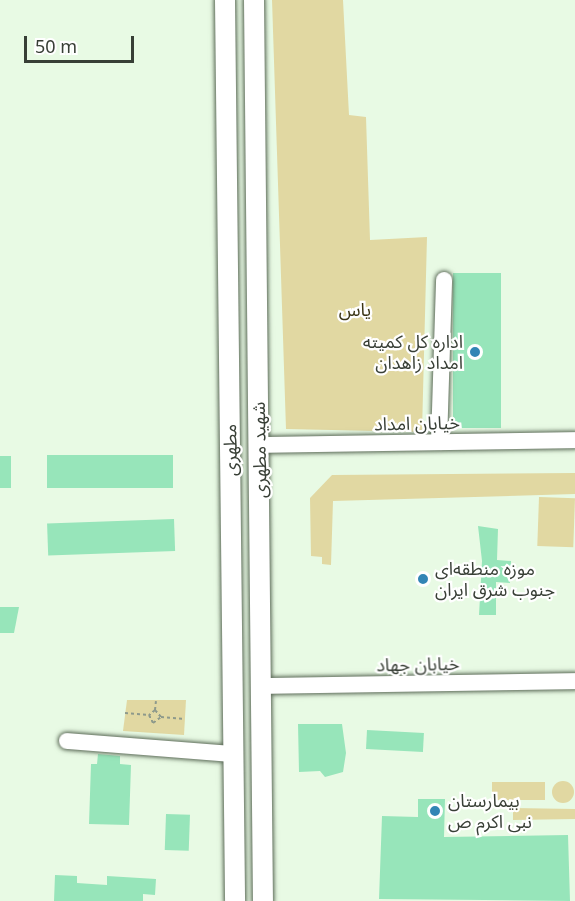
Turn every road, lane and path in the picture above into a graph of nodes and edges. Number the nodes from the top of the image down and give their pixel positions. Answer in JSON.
{"nodes":[{"id":1,"x":225,"y":0,"type":"edge"},
{"id":2,"x":254,"y":0,"type":"edge"},
{"id":3,"x":444,"y":280,"type":"dead end"},
{"id":4,"x":230,"y":437,"type":"junction"},
{"id":5,"x":259,"y":440,"type":"junction"},
{"id":6,"x":575,"y":440,"type":"edge"},
{"id":7,"x":439,"y":442,"type":"junction"},
{"id":8,"x":575,"y":681,"type":"edge"},
{"id":9,"x":262,"y":686,"type":"junction"},
{"id":10,"x":156,"y":701,"type":"dead end"},
{"id":11,"x":155,"y":710,"type":"junction"},
{"id":12,"x":125,"y":713,"type":"dead end"},
{"id":13,"x":149,"y":715,"type":"junction"},
{"id":14,"x":161,"y":717,"type":"junction"},
{"id":15,"x":185,"y":719,"type":"dead end"},
{"id":16,"x":153,"y":734,"type":"junction"},
{"id":17,"x":67,"y":741,"type":"dead end"},
{"id":18,"x":233,"y":754,"type":"junction"},
{"id":19,"x":235,"y":901,"type":"edge"},
{"id":20,"x":263,"y":901,"type":"edge"}],
"edges":[{"from":1,"to":4,"type":"main road","name":"مطهری"},
{"from":2,"to":5,"type":"main road","name":"شهید مطهری"},
{"from":3,"to":7,"type":"street"},
{"from":4,"to":5,"type":"main road"},
{"from":4,"to":18,"type":"main road","name":"مطهری"},
{"from":5,"to":7,"type":"street","name":"خیابان امداد"},
{"from":5,"to":9,"type":"main road","name":"شهید مطهری"},
{"from":6,"to":7,"type":"street","name":"خیابان امداد"},
{"from":8,"to":9,"type":"street","name":"خیابان جهاد"},
{"from":9,"to":20,"type":"main road","name":"شهید مطهری"},
{"from":10,"to":11,"type":"path"},
{"from":11,"to":13,"type":"path"},
{"from":11,"to":14,"type":"path"},
{"from":12,"to":13,"type":"path"},
{"from":13,"to":16,"type":"path"},
{"from":14,"to":15,"type":"path"},
{"from":14,"to":16,"type":"path"},
{"from":16,"to":17,"type":"street"},
{"from":16,"to":18,"type":"street"},
{"from":18,"to":19,"type":"main road","name":"مطهری"}]}
